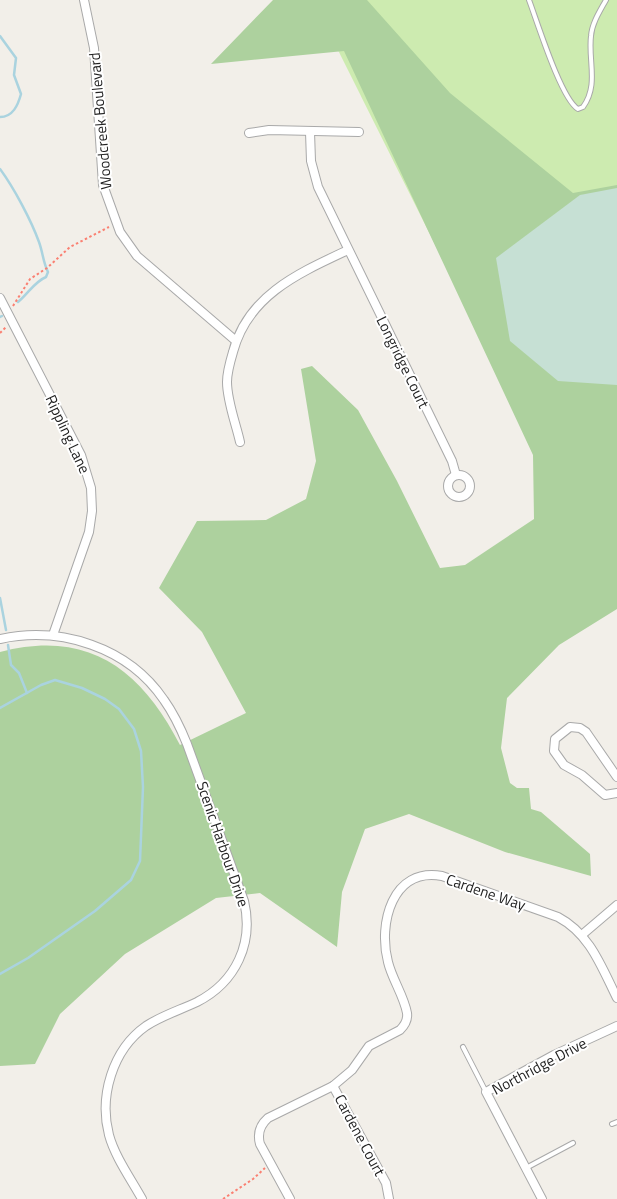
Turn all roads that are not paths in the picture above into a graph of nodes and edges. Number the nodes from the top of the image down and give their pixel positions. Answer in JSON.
{"nodes":[{"id":1,"x":84,"y":0,"type":"edge"},
{"id":2,"x":529,"y":0,"type":"edge"},
{"id":3,"x":606,"y":0,"type":"edge"},
{"id":4,"x":310,"y":132,"type":"junction"},
{"id":5,"x":359,"y":132,"type":"dead end"},
{"id":6,"x":250,"y":133,"type":"dead end"},
{"id":7,"x":348,"y":250,"type":"junction"},
{"id":8,"x":0,"y":298,"type":"edge"},
{"id":9,"x":236,"y":341,"type":"junction"},
{"id":10,"x":240,"y":442,"type":"dead end"},
{"id":11,"x":456,"y":475,"type":"dead end"},
{"id":12,"x":52,"y":635,"type":"junction"},
{"id":13,"x":0,"y":639,"type":"edge"},
{"id":14,"x":617,"y":777,"type":"edge"},
{"id":15,"x":617,"y":793,"type":"edge"},
{"id":16,"x":617,"y":905,"type":"edge"},
{"id":17,"x":583,"y":934,"type":"junction"},
{"id":18,"x":617,"y":998,"type":"edge"},
{"id":19,"x":617,"y":1026,"type":"edge"},
{"id":20,"x":463,"y":1047,"type":"dead end"},
{"id":21,"x":333,"y":1086,"type":"junction"},
{"id":22,"x":486,"y":1092,"type":"junction"},
{"id":23,"x":617,"y":1122,"type":"edge"},
{"id":24,"x":612,"y":1124,"type":"dead end"},
{"id":25,"x":573,"y":1143,"type":"dead end"},
{"id":26,"x":526,"y":1168,"type":"junction"},
{"id":27,"x":142,"y":1199,"type":"edge"},
{"id":28,"x":290,"y":1199,"type":"edge"},
{"id":29,"x":389,"y":1199,"type":"edge"},
{"id":30,"x":542,"y":1199,"type":"edge"}],
"edges":[{"from":1,"to":9,"type":"street","name":"Woodcreek Boulevard"},
{"from":2,"to":3,"type":"lane"},
{"from":4,"to":5,"type":"street"},
{"from":4,"to":6,"type":"street"},
{"from":4,"to":7,"type":"street","name":"Longridge Court"},
{"from":7,"to":9,"type":"street"},
{"from":7,"to":11,"type":"street","name":"Longridge Court"},
{"from":8,"to":12,"type":"street","name":"Rippling Lane"},
{"from":9,"to":10,"type":"street"},
{"from":12,"to":13,"type":"street","name":"Scenic Harbour Drive"},
{"from":12,"to":27,"type":"street","name":"Scenic Harbour Drive"},
{"from":14,"to":15,"type":"street"},
{"from":16,"to":17,"type":"street"},
{"from":17,"to":18,"type":"street"},
{"from":17,"to":21,"type":"street","name":"Cardene Way"},
{"from":19,"to":22,"type":"street","name":"Northridge Drive"},
{"from":20,"to":22,"type":"lane"},
{"from":21,"to":28,"type":"street","name":"Cardene Court"},
{"from":21,"to":29,"type":"street","name":"Cardene Court"},
{"from":22,"to":26,"type":"street","name":"Northridge Drive"},
{"from":23,"to":24,"type":"lane"},
{"from":25,"to":26,"type":"lane"},
{"from":26,"to":30,"type":"street","name":"Northridge Drive"}]}
